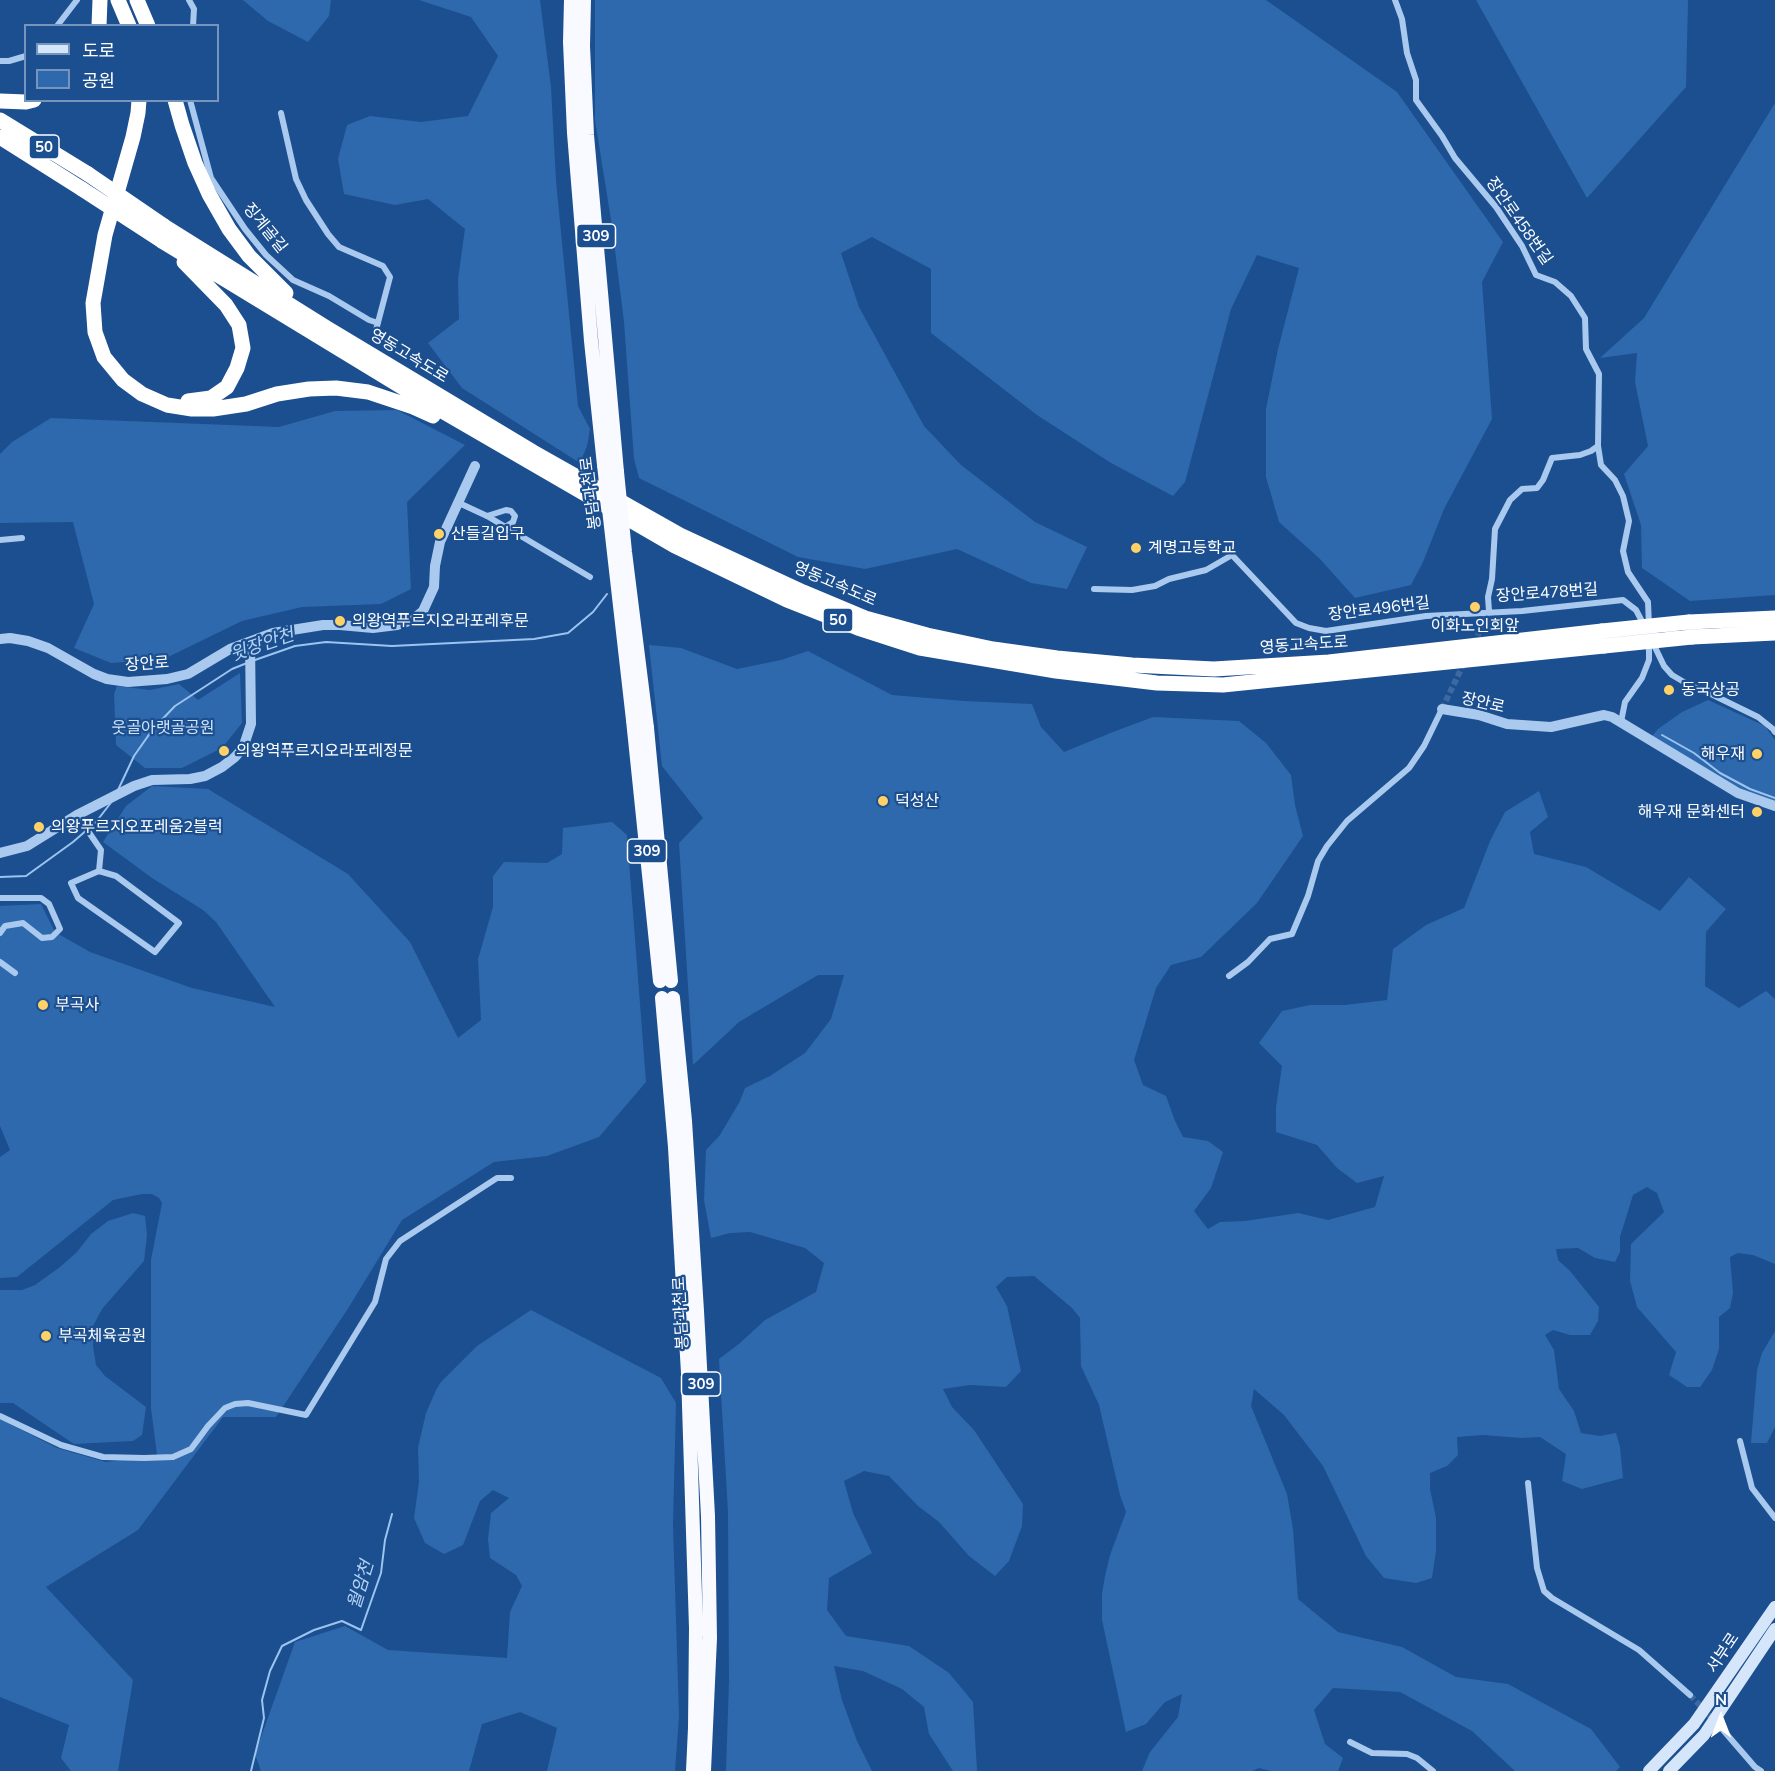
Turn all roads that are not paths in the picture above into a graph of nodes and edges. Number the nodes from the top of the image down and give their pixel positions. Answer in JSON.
{"nodes":[{"id":1,"x":77,"y":0,"type":"edge"},
{"id":2,"x":100,"y":0,"type":"edge"},
{"id":3,"x":118,"y":0,"type":"edge"},
{"id":4,"x":125,"y":0,"type":"edge"},
{"id":5,"x":137,"y":0,"type":"edge"},
{"id":6,"x":189,"y":0,"type":"edge"},
{"id":7,"x":572,"y":0,"type":"edge"},
{"id":8,"x":584,"y":0,"type":"edge"},
{"id":9,"x":1395,"y":0,"type":"edge"},
{"id":10,"x":59,"y":24,"type":"edge"},
{"id":11,"x":99,"y":24,"type":"edge"},
{"id":12,"x":128,"y":24,"type":"edge"},
{"id":13,"x":134,"y":24,"type":"edge"},
{"id":14,"x":147,"y":24,"type":"edge"},
{"id":15,"x":194,"y":24,"type":"edge"},
{"id":16,"x":24,"y":57,"type":"edge"},
{"id":17,"x":0,"y":61,"type":"edge"},
{"id":18,"x":0,"y":101,"type":"edge"},
{"id":19,"x":24,"y":102,"type":"edge"},
{"id":20,"x":139,"y":102,"type":"edge"},
{"id":21,"x":145,"y":102,"type":"edge"},
{"id":22,"x":176,"y":102,"type":"edge"},
{"id":23,"x":191,"y":102,"type":"edge"},
{"id":24,"x":281,"y":113,"type":"dead end"},
{"id":25,"x":0,"y":120,"type":"edge"},
{"id":26,"x":0,"y":137,"type":"edge"},
{"id":27,"x":85,"y":182,"type":"junction"},
{"id":28,"x":163,"y":233,"type":"junction"},
{"id":29,"x":378,"y":323,"type":"junction"},
{"id":30,"x":327,"y":328,"type":"junction"},
{"id":31,"x":376,"y":330,"type":"dead end"},
{"id":32,"x":1598,"y":446,"type":"junction"},
{"id":33,"x":519,"y":456,"type":"junction"},
{"id":34,"x":475,"y":466,"type":"dead end"},
{"id":35,"x":459,"y":503,"type":"junction"},
{"id":36,"x":487,"y":516,"type":"junction"},
{"id":37,"x":505,"y":527,"type":"junction"},
{"id":38,"x":22,"y":538,"type":"dead end"},
{"id":39,"x":0,"y":540,"type":"edge"},
{"id":40,"x":590,"y":576,"type":"dead end"},
{"id":41,"x":1094,"y":589,"type":"dead end"},
{"id":42,"x":1489,"y":612,"type":"junction"},
{"id":43,"x":1775,"y":618,"type":"edge"},
{"id":44,"x":1691,"y":629,"type":"junction"},
{"id":45,"x":1775,"y":633,"type":"edge"},
{"id":46,"x":1649,"y":635,"type":"junction"},
{"id":47,"x":0,"y":639,"type":"edge"},
{"id":48,"x":250,"y":647,"type":"junction"},
{"id":49,"x":1442,"y":709,"type":"joint"},
{"id":50,"x":1622,"y":722,"type":"junction"},
{"id":51,"x":1775,"y":732,"type":"edge"},
{"id":52,"x":1775,"y":806,"type":"edge"},
{"id":53,"x":80,"y":819,"type":"junction"},
{"id":54,"x":0,"y":853,"type":"edge"},
{"id":55,"x":99,"y":871,"type":"junction"},
{"id":56,"x":0,"y":898,"type":"edge"},
{"id":57,"x":0,"y":933,"type":"edge"},
{"id":58,"x":0,"y":962,"type":"edge"},
{"id":59,"x":15,"y":973,"type":"dead end"},
{"id":60,"x":1229,"y":976,"type":"dead end"},
{"id":61,"x":511,"y":1178,"type":"dead end"},
{"id":62,"x":0,"y":1416,"type":"edge"},
{"id":63,"x":1740,"y":1441,"type":"dead end"},
{"id":64,"x":1528,"y":1483,"type":"dead end"},
{"id":65,"x":1775,"y":1518,"type":"edge"},
{"id":66,"x":1775,"y":1607,"type":"edge"},
{"id":67,"x":1775,"y":1629,"type":"edge"},
{"id":68,"x":1690,"y":1695,"type":"tunnel mouth"},
{"id":69,"x":1723,"y":1730,"type":"tunnel mouth"},
{"id":70,"x":1350,"y":1742,"type":"dead end"},
{"id":71,"x":693,"y":1771,"type":"edge"},
{"id":72,"x":704,"y":1771,"type":"edge"},
{"id":73,"x":1433,"y":1771,"type":"edge"},
{"id":74,"x":1649,"y":1771,"type":"edge"},
{"id":75,"x":1669,"y":1771,"type":"edge"},
{"id":76,"x":1761,"y":1771,"type":"edge"}],
"edges":[{"from":1,"to":10,"type":"street"},
{"from":2,"to":11,"type":"highway"},
{"from":3,"to":12,"type":"highway"},
{"from":4,"to":13,"type":"highway"},
{"from":5,"to":14,"type":"highway"},
{"from":6,"to":15,"type":"street"},
{"from":7,"to":8,"type":"highway","name":"봉담과천로","number":"309","bridge":true},
{"from":9,"to":32,"type":"street","name":"장안로458번길"},
{"from":16,"to":17,"type":"street"},
{"from":18,"to":19,"type":"highway"},
{"from":20,"to":33,"type":"highway"},
{"from":21,"to":28,"type":"highway"},
{"from":22,"to":30,"type":"highway"},
{"from":23,"to":29,"type":"street","name":"징계골길"},
{"from":24,"to":29,"type":"street"},
{"from":25,"to":27,"type":"highway","name":"영동고속도로","number":"50"},
{"from":26,"to":27,"type":"highway","name":"영동고속도로","number":"50"},
{"from":27,"to":28,"type":"highway","name":"영동고속도로","number":"50","bridge":true},
{"from":28,"to":30,"type":"highway","name":"영동고속도로","number":"50"},
{"from":28,"to":33,"type":"highway","name":"영동고속도로","number":"50"},
{"from":29,"to":31,"type":"street"},
{"from":30,"to":44,"type":"highway","name":"영동고속도로","number":"50","bridge":true},
{"from":32,"to":42,"type":"street","name":"장안로478번길"},
{"from":32,"to":46,"type":"street","name":"장안로458번길"},
{"from":33,"to":44,"type":"highway","name":"영동고속도로","number":"50","bridge":true},
{"from":34,"to":35,"type":"street","name":"장안로"},
{"from":35,"to":36,"type":"street"},
{"from":35,"to":48,"type":"street","name":"장안로"},
{"from":36,"to":37,"type":"street"},
{"from":36,"to":37,"type":"street"},
{"from":37,"to":40,"type":"street"},
{"from":38,"to":39,"type":"street"},
{"from":41,"to":42,"type":"street","name":"장안로496번길"},
{"from":42,"to":46,"type":"street","name":"장안로478번길"},
{"from":43,"to":44,"type":"highway","name":"영동고속도로","number":"50"},
{"from":44,"to":45,"type":"highway","name":"영동고속도로","number":"50"},
{"from":46,"to":50,"type":"street"},
{"from":46,"to":51,"type":"street","name":"장안로458번길"},
{"from":47,"to":48,"type":"street","name":"장안로"},
{"from":48,"to":53,"type":"street"},
{"from":49,"to":50,"type":"street","name":"장안로"},
{"from":49,"to":60,"type":"street","name":"장안로"},
{"from":50,"to":52,"type":"street","name":"장안로"},
{"from":53,"to":54,"type":"street"},
{"from":53,"to":55,"type":"street"},
{"from":55,"to":55,"type":"street"},
{"from":56,"to":57,"type":"street"},
{"from":58,"to":59,"type":"street"},
{"from":61,"to":62,"type":"street"},
{"from":63,"to":65,"type":"street"},
{"from":64,"to":68,"type":"street"},
{"from":66,"to":74,"type":"main road","name":"서부로"},
{"from":67,"to":75,"type":"main road","name":"서부로"},
{"from":69,"to":76,"type":"street"},
{"from":70,"to":73,"type":"street"},
{"from":71,"to":72,"type":"highway","name":"봉담과천로","number":"309"}]}
